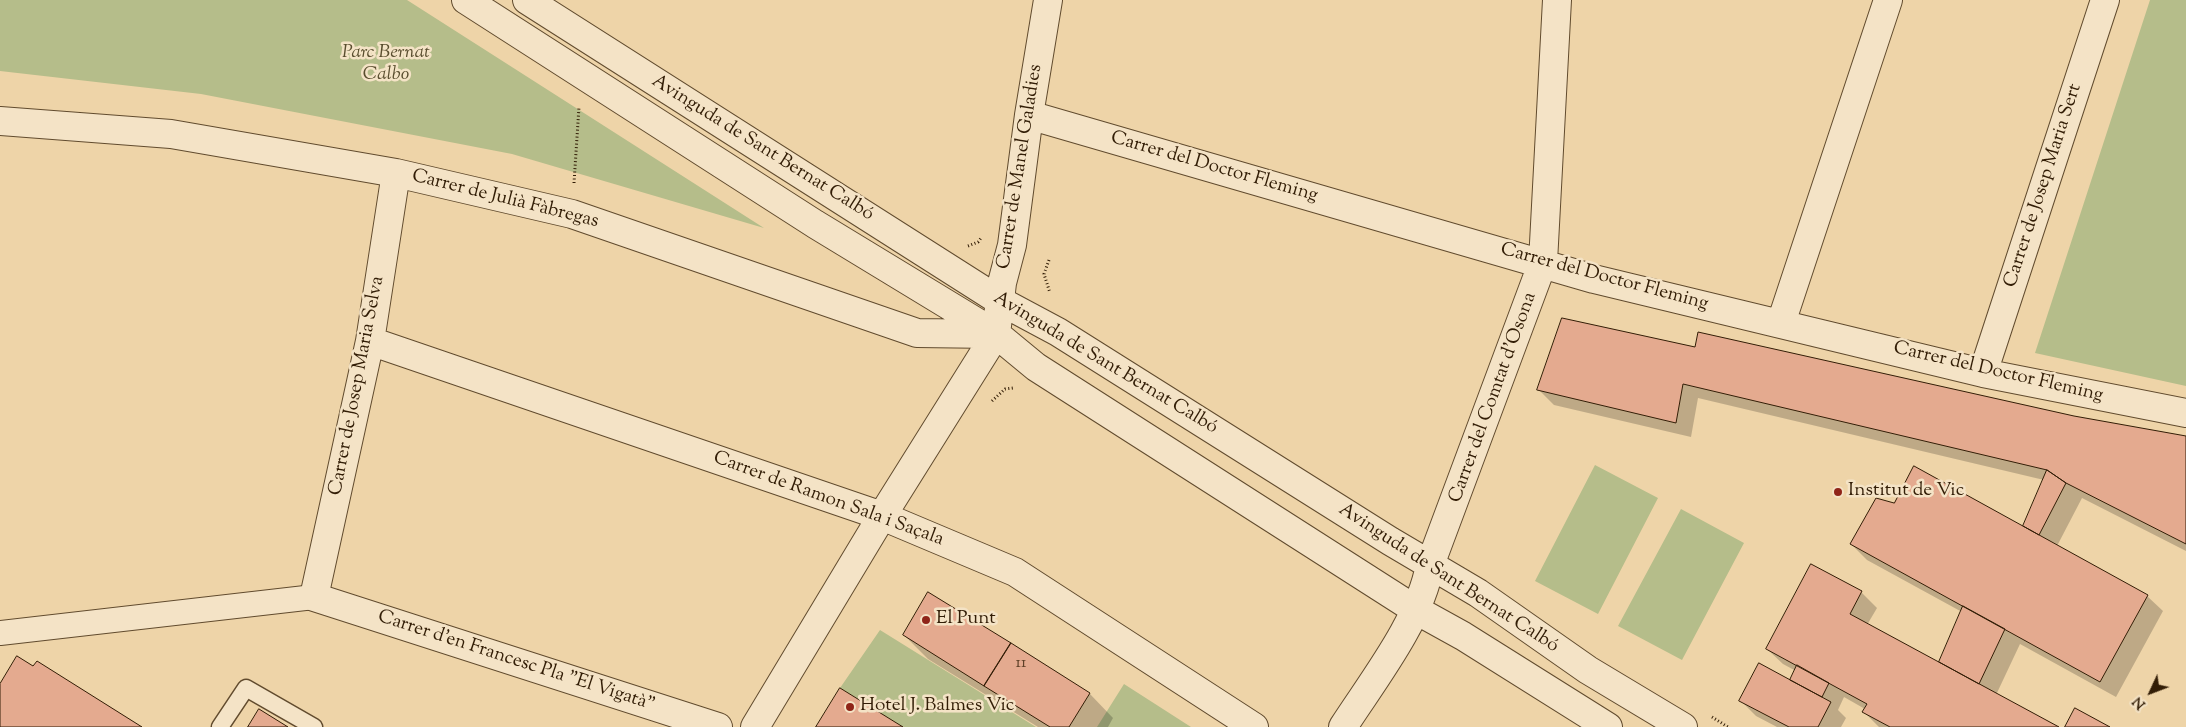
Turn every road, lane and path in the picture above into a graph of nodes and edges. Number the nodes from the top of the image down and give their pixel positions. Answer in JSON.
{"nodes":[{"id":1,"x":466,"y":0,"type":"edge"},
{"id":2,"x":527,"y":0,"type":"edge"},
{"id":3,"x":1048,"y":0,"type":"edge"},
{"id":4,"x":1556,"y":0,"type":"edge"},
{"id":5,"x":1888,"y":0,"type":"edge"},
{"id":6,"x":2105,"y":0,"type":"edge"},
{"id":7,"x":579,"y":101,"type":"dead end"},
{"id":8,"x":1029,"y":115,"type":"junction"},
{"id":9,"x":0,"y":121,"type":"edge"},
{"id":10,"x":396,"y":173,"type":"junction"},
{"id":11,"x":572,"y":214,"type":"junction"},
{"id":12,"x":1543,"y":262,"type":"junction"},
{"id":13,"x":1000,"y":301,"type":"junction"},
{"id":14,"x":1781,"y":322,"type":"junction"},
{"id":15,"x":996,"y":334,"type":"junction"},
{"id":16,"x":370,"y":341,"type":"junction"},
{"id":17,"x":1983,"y":373,"type":"junction"},
{"id":18,"x":2186,"y":413,"type":"edge"},
{"id":19,"x":882,"y":516,"type":"junction"},
{"id":20,"x":1430,"y":565,"type":"junction"},
{"id":21,"x":314,"y":597,"type":"junction"},
{"id":22,"x":1416,"y":610,"type":"junction"},
{"id":23,"x":0,"y":634,"type":"edge"},
{"id":24,"x":220,"y":727,"type":"edge"},
{"id":25,"x":314,"y":727,"type":"edge"},
{"id":26,"x":718,"y":727,"type":"edge"},
{"id":27,"x":755,"y":727,"type":"edge"},
{"id":28,"x":1254,"y":727,"type":"edge"},
{"id":29,"x":1343,"y":727,"type":"edge"},
{"id":30,"x":1608,"y":727,"type":"edge"},
{"id":31,"x":1683,"y":727,"type":"edge"}],
"edges":[{"from":1,"to":15,"type":"street","name":"Avinguda de Sant Bernat Calbó"},
{"from":2,"to":13,"type":"street","name":"Avinguda de Sant Bernat Calbó"},
{"from":3,"to":8,"type":"street","name":"Carrer de Manel Galadies"},
{"from":4,"to":12,"type":"street","name":"Carrer del Comtat d'Osona"},
{"from":5,"to":14,"type":"street"},
{"from":6,"to":17,"type":"street","name":"Carrer de Josep Maria Sert"},
{"from":7,"to":11,"type":"path"},
{"from":8,"to":12,"type":"street","name":"Carrer del Doctor Fleming"},
{"from":8,"to":13,"type":"street","name":"Carrer de Manel Galadies"},
{"from":9,"to":10,"type":"street","name":"Carrer de Julià Fàbregas"},
{"from":10,"to":11,"type":"street","name":"Carrer de Julià Fàbregas"},
{"from":10,"to":16,"type":"street","name":"Carrer de Josep Maria Selva"},
{"from":11,"to":15,"type":"street","name":"Carrer de Julià Fàbregas"},
{"from":12,"to":14,"type":"street","name":"Carrer del Doctor Fleming"},
{"from":12,"to":20,"type":"street","name":"Carrer del Comtat d'Osona"},
{"from":13,"to":15,"type":"street","name":"Carrer de Manel Galadies"},
{"from":13,"to":20,"type":"street","name":"Avinguda de Sant Bernat Calbó"},
{"from":14,"to":17,"type":"street","name":"Carrer del Doctor Fleming"},
{"from":15,"to":19,"type":"street"},
{"from":15,"to":22,"type":"street","name":"Avinguda de Sant Bernat Calbó"},
{"from":16,"to":19,"type":"street","name":"Carrer de Ramon Sala i Saçala"},
{"from":16,"to":21,"type":"street","name":"Carrer de Josep Maria Selva"},
{"from":17,"to":18,"type":"street","name":"Carrer del Doctor Fleming"},
{"from":19,"to":27,"type":"street"},
{"from":19,"to":28,"type":"street","name":"Carrer de Ramon Sala i Saçala"},
{"from":20,"to":22,"type":"street","name":"Carrer del Comtat d'Osona"},
{"from":20,"to":31,"type":"street","name":"Avinguda de Sant Bernat Calbó"},
{"from":21,"to":23,"type":"street"},
{"from":21,"to":26,"type":"street","name":"Carrer d'en Francesc Pla \"El Vigatà\""},
{"from":22,"to":29,"type":"street","name":"Carrer del Comtat d'Osona"},
{"from":22,"to":30,"type":"street","name":"Avinguda de Sant Bernat Calbó"},
{"from":24,"to":25,"type":"lane"}]}
